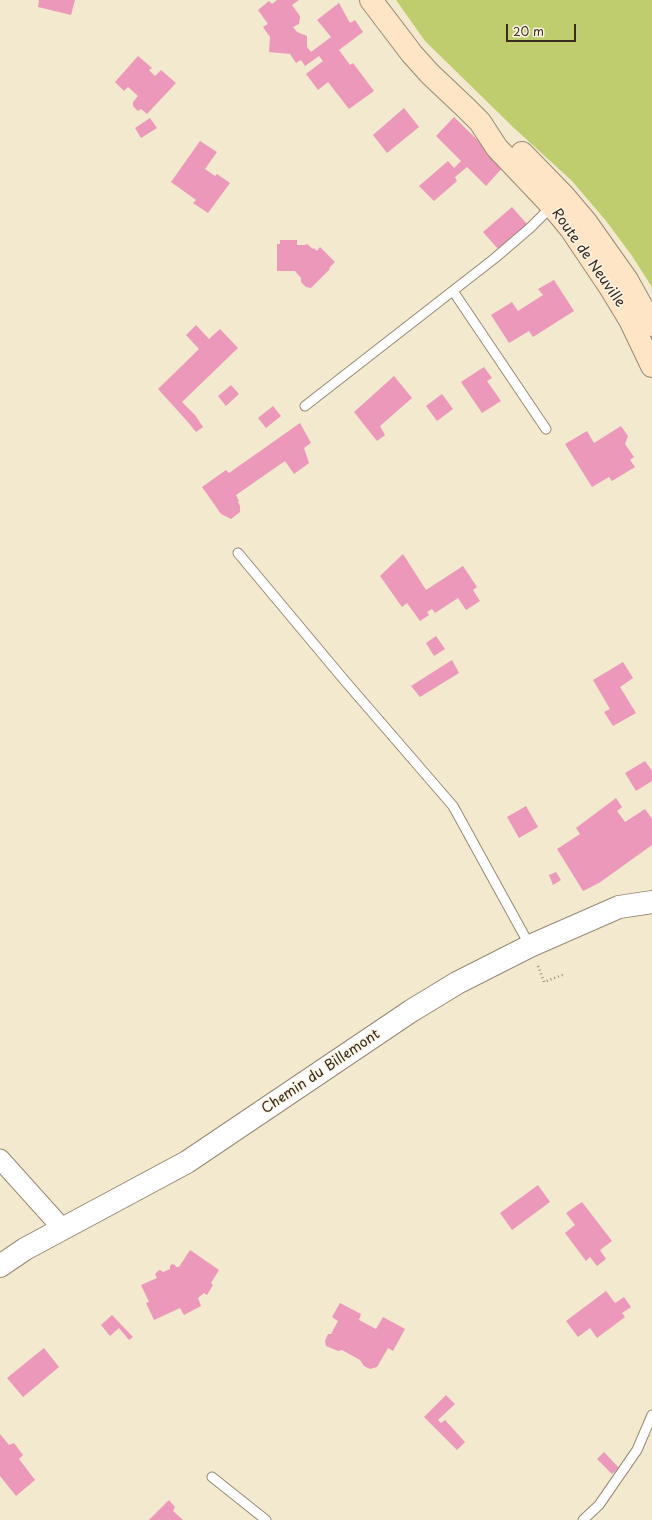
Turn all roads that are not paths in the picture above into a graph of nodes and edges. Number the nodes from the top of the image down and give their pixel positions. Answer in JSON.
{"nodes":[{"id":1,"x":371,"y":0,"type":"edge"},
{"id":2,"x":558,"y":201,"type":"junction"},
{"id":3,"x":453,"y":291,"type":"junction"},
{"id":4,"x":652,"y":324,"type":"edge"},
{"id":5,"x":652,"y":366,"type":"edge"},
{"id":6,"x":305,"y":406,"type":"dead end"},
{"id":7,"x":546,"y":429,"type":"dead end"},
{"id":8,"x":238,"y":553,"type":"dead end"},
{"id":9,"x":652,"y":902,"type":"edge"},
{"id":10,"x":534,"y":955,"type":"junction"},
{"id":11,"x":0,"y":1159,"type":"edge"},
{"id":12,"x":62,"y":1228,"type":"junction"},
{"id":13,"x":0,"y":1266,"type":"edge"},
{"id":14,"x":652,"y":1415,"type":"edge"},
{"id":15,"x":212,"y":1477,"type":"dead end"},
{"id":16,"x":266,"y":1520,"type":"edge"},
{"id":17,"x":582,"y":1520,"type":"edge"}],
"edges":[{"from":1,"to":2,"type":"main road","name":"Route de Neuville"},
{"from":2,"to":3,"type":"lane"},
{"from":2,"to":4,"type":"main road","name":"Route de Neuville"},
{"from":2,"to":5,"type":"main road","name":"Route de Neuville"},
{"from":3,"to":6,"type":"lane"},
{"from":3,"to":7,"type":"lane"},
{"from":8,"to":10,"type":"lane"},
{"from":9,"to":10,"type":"street","name":"Chemin du Billemont"},
{"from":10,"to":12,"type":"street","name":"Chemin du Billemont"},
{"from":11,"to":12,"type":"street"},
{"from":12,"to":13,"type":"street","name":"Chemin du Billemont"},
{"from":14,"to":17,"type":"lane"},
{"from":15,"to":16,"type":"lane"}]}
